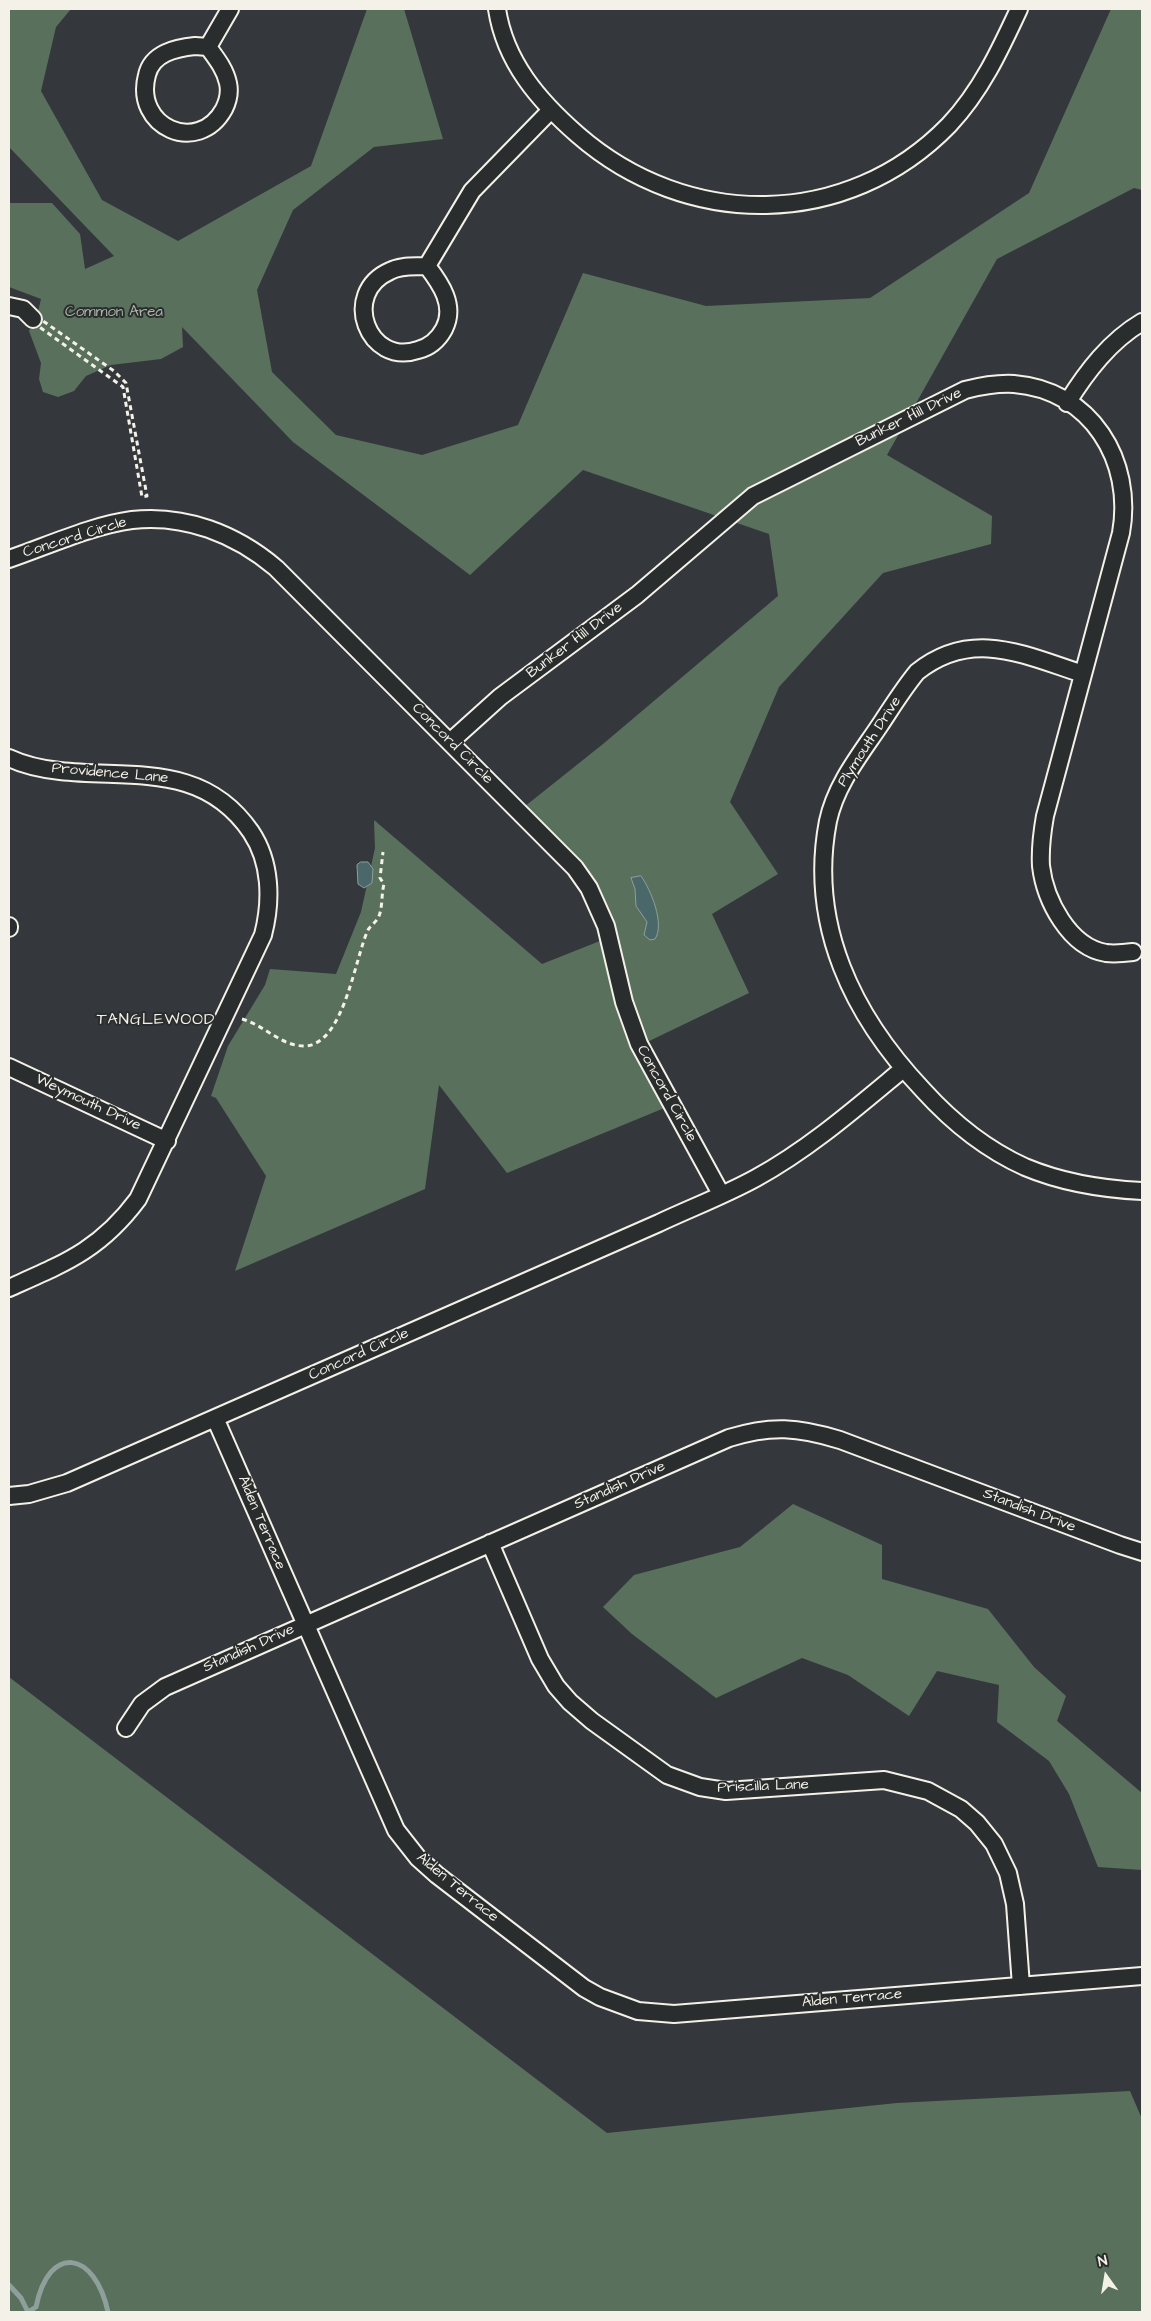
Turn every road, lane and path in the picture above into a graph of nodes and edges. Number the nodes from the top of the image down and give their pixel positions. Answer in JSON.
{"nodes":[{"id":1,"x":230,"y":9,"type":"edge"},
{"id":2,"x":497,"y":9,"type":"edge"},
{"id":3,"x":1019,"y":9,"type":"edge"},
{"id":4,"x":208,"y":47,"type":"junction"},
{"id":5,"x":550,"y":111,"type":"junction"},
{"id":6,"x":427,"y":266,"type":"junction"},
{"id":7,"x":9,"y":306,"type":"edge"},
{"id":8,"x":33,"y":319,"type":"junction"},
{"id":9,"x":1142,"y":322,"type":"edge"},
{"id":10,"x":1068,"y":403,"type":"junction"},
{"id":11,"x":9,"y":559,"type":"edge"},
{"id":12,"x":1077,"y":672,"type":"junction"},
{"id":13,"x":450,"y":742,"type":"junction"},
{"id":14,"x":9,"y":758,"type":"edge"},
{"id":15,"x":383,"y":852,"type":"dead end"},
{"id":16,"x":1133,"y":952,"type":"dead end"},
{"id":17,"x":227,"y":1015,"type":"junction"},
{"id":18,"x":9,"y":1067,"type":"edge"},
{"id":19,"x":903,"y":1070,"type":"junction"},
{"id":20,"x":167,"y":1141,"type":"junction"},
{"id":21,"x":1142,"y":1191,"type":"edge"},
{"id":22,"x":722,"y":1194,"type":"junction"},
{"id":23,"x":9,"y":1288,"type":"edge"},
{"id":24,"x":215,"y":1418,"type":"junction"},
{"id":25,"x":9,"y":1496,"type":"edge"},
{"id":26,"x":490,"y":1544,"type":"junction"},
{"id":27,"x":1142,"y":1552,"type":"edge"},
{"id":28,"x":305,"y":1625,"type":"junction"},
{"id":29,"x":126,"y":1728,"type":"dead end"},
{"id":30,"x":1142,"y":1976,"type":"edge"},
{"id":31,"x":1021,"y":1986,"type":"junction"}],
"edges":[{"from":1,"to":4,"type":"street"},
{"from":2,"to":5,"type":"street"},
{"from":3,"to":5,"type":"street"},
{"from":4,"to":4,"type":"street"},
{"from":5,"to":6,"type":"street"},
{"from":6,"to":6,"type":"street"},
{"from":7,"to":8,"type":"street"},
{"from":8,"to":8,"type":"path"},
{"from":9,"to":10,"type":"street"},
{"from":10,"to":12,"type":"street","name":"Bunker Hill Drive"},
{"from":10,"to":13,"type":"street","name":"Bunker Hill Drive"},
{"from":11,"to":13,"type":"street","name":"Concord Circle"},
{"from":12,"to":16,"type":"street","name":"Bunker Hill Drive"},
{"from":12,"to":19,"type":"street","name":"Plymouth Drive"},
{"from":13,"to":22,"type":"street","name":"Concord Circle"},
{"from":14,"to":17,"type":"street","name":"Providence Lane"},
{"from":15,"to":17,"type":"path"},
{"from":17,"to":20,"type":"street","name":"Providence Lane"},
{"from":18,"to":20,"type":"street","name":"Weymouth Drive"},
{"from":19,"to":21,"type":"street","name":"Plymouth Drive"},
{"from":19,"to":22,"type":"street","name":"Concord Circle"},
{"from":20,"to":23,"type":"street"},
{"from":22,"to":24,"type":"street","name":"Concord Circle"},
{"from":24,"to":25,"type":"street"},
{"from":24,"to":28,"type":"street","name":"Alden Terrace"},
{"from":26,"to":27,"type":"street","name":"Standish Drive"},
{"from":26,"to":28,"type":"street","name":"Standish Drive"},
{"from":26,"to":31,"type":"street","name":"Priscilla Lane"},
{"from":28,"to":29,"type":"street","name":"Standish Drive"},
{"from":28,"to":31,"type":"street","name":"Alden Terrace"},
{"from":30,"to":31,"type":"street","name":"Alden Terrace"}]}
